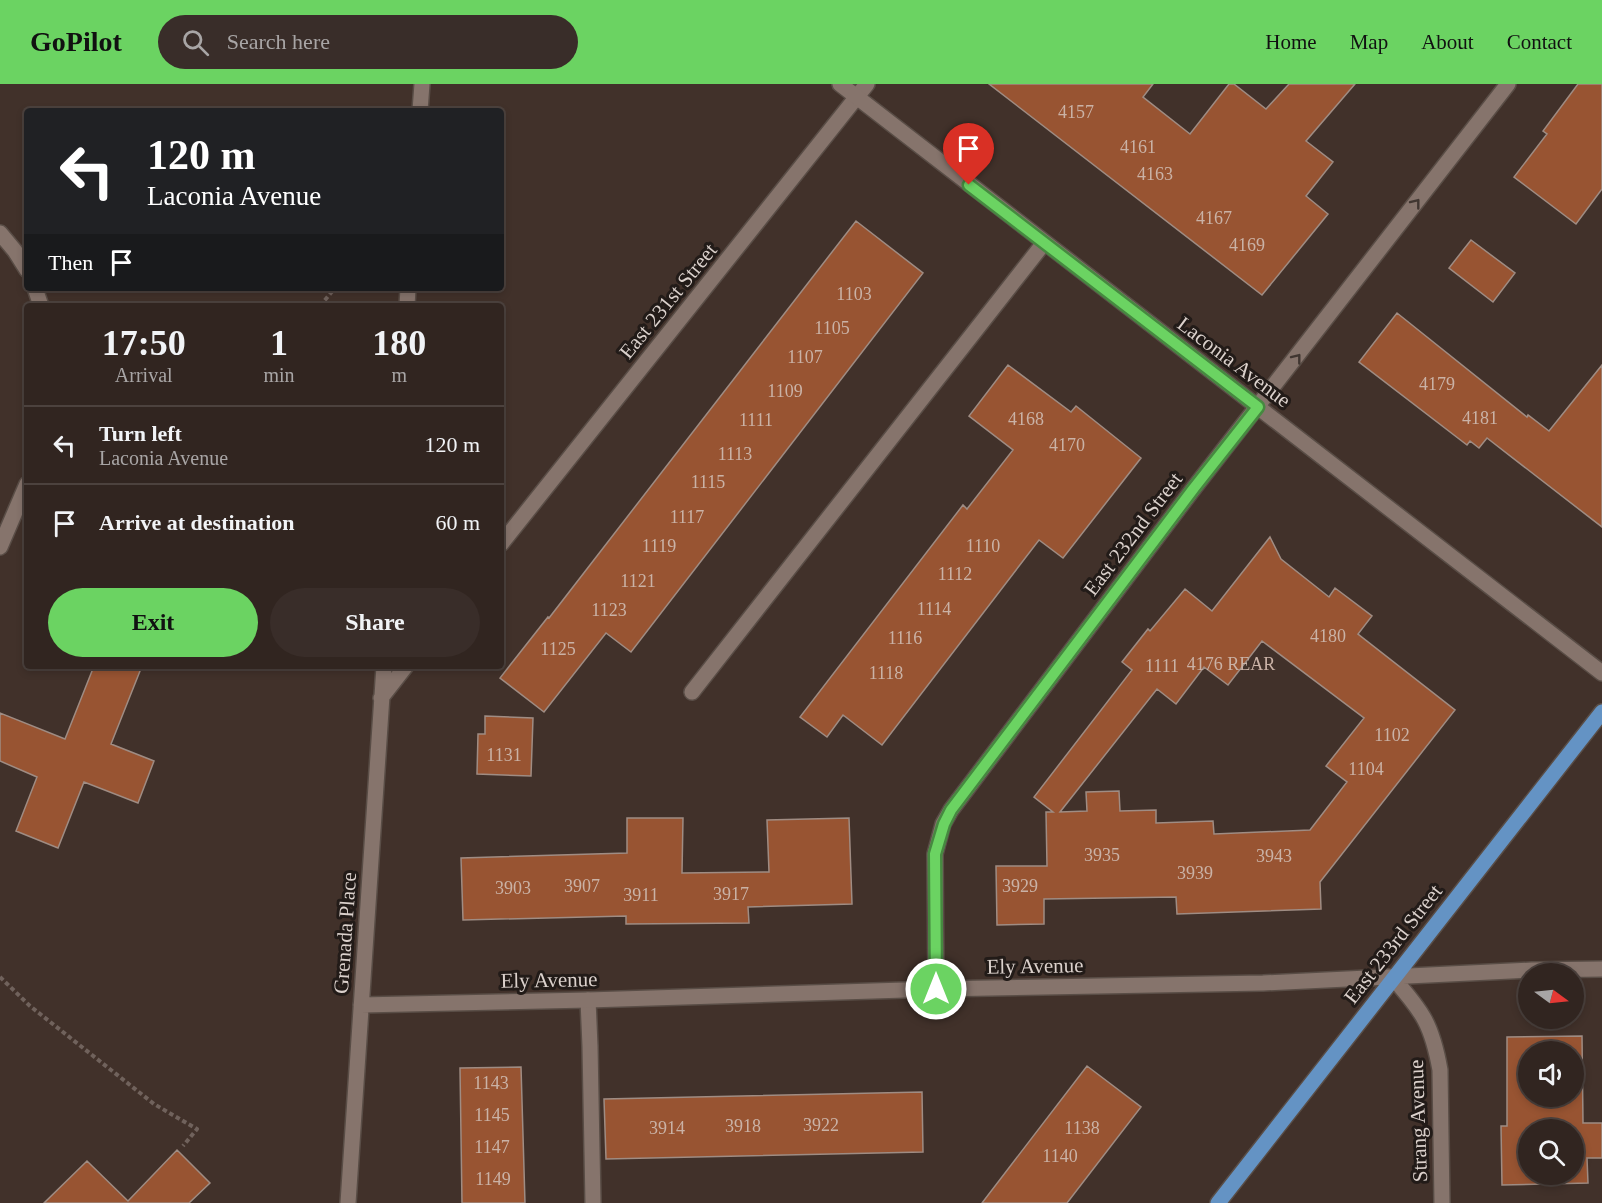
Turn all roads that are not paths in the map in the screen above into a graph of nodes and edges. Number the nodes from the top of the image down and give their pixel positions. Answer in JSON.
{"nodes":[{"id":1,"x":422,"y":84,"type":"edge"},
{"id":2,"x":840,"y":84,"type":"edge"},
{"id":3,"x":867,"y":84,"type":"edge"},
{"id":4,"x":1508,"y":84,"type":"edge"},
{"id":5,"x":857,"y":97,"type":"junction"},
{"id":6,"x":420,"y":108,"type":"edge"},
{"id":7,"x":0,"y":233,"type":"edge"},
{"id":8,"x":1044,"y":243,"type":"junction"},
{"id":9,"x":24,"y":265,"type":"edge"},
{"id":10,"x":1258,"y":407,"type":"junction"},
{"id":11,"x":24,"y":491,"type":"edge"},
{"id":12,"x":504,"y":537,"type":"edge"},
{"id":13,"x":0,"y":547,"type":"edge"},
{"id":14,"x":384,"y":669,"type":"edge"},
{"id":15,"x":404,"y":669,"type":"edge"},
{"id":16,"x":1602,"y":673,"type":"edge"},
{"id":17,"x":692,"y":692,"type":"dead end"},
{"id":18,"x":381,"y":698,"type":"junction"},
{"id":19,"x":1602,"y":712,"type":"edge"},
{"id":20,"x":1602,"y":969,"type":"edge"},
{"id":21,"x":1394,"y":978,"type":"junction"},
{"id":22,"x":936,"y":989,"type":"junction"},
{"id":23,"x":588,"y":1000,"type":"junction"},
{"id":24,"x":361,"y":1005,"type":"junction"},
{"id":25,"x":348,"y":1203,"type":"edge"},
{"id":26,"x":593,"y":1203,"type":"edge"},
{"id":27,"x":1218,"y":1203,"type":"edge"},
{"id":28,"x":1442,"y":1203,"type":"edge"}],
"edges":[{"from":1,"to":6,"type":"street"},
{"from":2,"to":5,"type":"street","name":"Laconia Avenue"},
{"from":3,"to":5,"type":"street","name":"East 231st Street"},
{"from":10,"to":4,"type":"street","name":"East 232nd Street","one_way":true},
{"from":5,"to":8,"type":"street","name":"Laconia Avenue"},
{"from":5,"to":12,"type":"street","name":"East 231st Street"},
{"from":7,"to":9,"type":"street"},
{"from":8,"to":10,"type":"street","name":"Laconia Avenue"},
{"from":8,"to":17,"type":"street"},
{"from":10,"to":16,"type":"street","name":"Laconia Avenue"},
{"from":10,"to":22,"type":"street","name":"East 232nd Street"},
{"from":11,"to":13,"type":"street"},
{"from":14,"to":18,"type":"street","name":"Grenada Place"},
{"from":15,"to":18,"type":"street"},
{"from":18,"to":24,"type":"street","name":"Grenada Place"},
{"from":19,"to":21,"type":"main road","name":"East 233rd Street"},
{"from":20,"to":21,"type":"street","name":"Ely Avenue"},
{"from":21,"to":22,"type":"street","name":"Ely Avenue"},
{"from":21,"to":27,"type":"main road","name":"East 233rd Street"},
{"from":21,"to":28,"type":"street","name":"Strang Avenue"},
{"from":22,"to":23,"type":"street","name":"Ely Avenue"},
{"from":23,"to":24,"type":"street","name":"Ely Avenue"},
{"from":23,"to":26,"type":"street"},
{"from":24,"to":25,"type":"street","name":"Grenada Place"}]}
